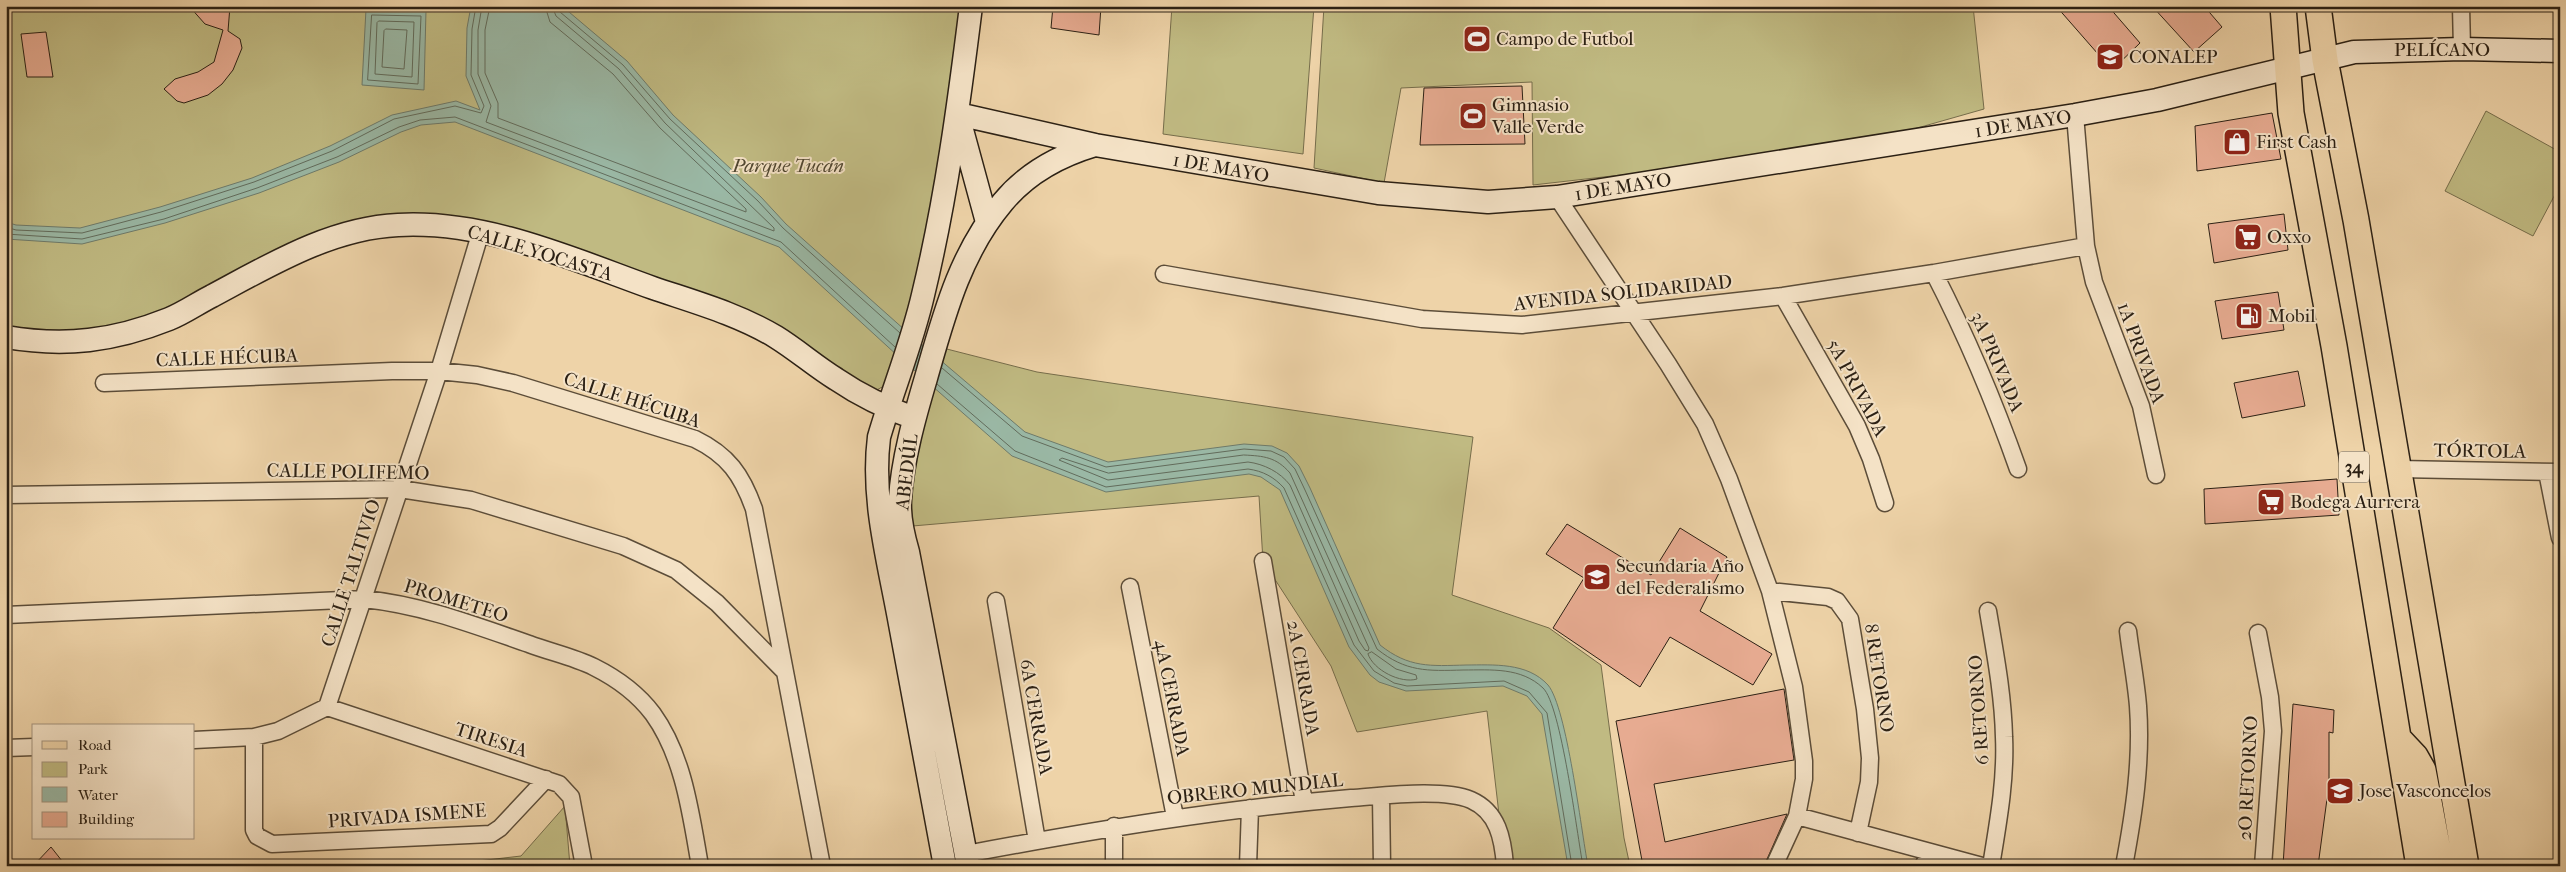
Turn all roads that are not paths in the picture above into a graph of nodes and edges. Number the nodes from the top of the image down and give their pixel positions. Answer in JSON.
{"nodes":[{"id":1,"x":971,"y":6,"type":"edge"},
{"id":2,"x":2283,"y":6,"type":"edge"},
{"id":3,"x":2318,"y":6,"type":"edge"},
{"id":4,"x":2461,"y":6,"type":"edge"},
{"id":5,"x":2462,"y":49,"type":"junction"},
{"id":6,"x":2560,"y":50,"type":"edge"},
{"id":7,"x":2325,"y":60,"type":"junction"},
{"id":8,"x":2286,"y":69,"type":"junction"},
{"id":9,"x":958,"y":114,"type":"junction"},
{"id":10,"x":2074,"y":116,"type":"junction"},
{"id":11,"x":1094,"y":145,"type":"junction"},
{"id":12,"x":1557,"y":197,"type":"junction"},
{"id":13,"x":987,"y":222,"type":"junction"},
{"id":14,"x":481,"y":231,"type":"junction"},
{"id":15,"x":2086,"y":246,"type":"junction"},
{"id":16,"x":1934,"y":273,"type":"junction"},
{"id":17,"x":1164,"y":274,"type":"dead end"},
{"id":18,"x":1783,"y":296,"type":"junction"},
{"id":19,"x":1635,"y":314,"type":"junction"},
{"id":20,"x":6,"y":337,"type":"edge"},
{"id":21,"x":439,"y":371,"type":"junction"},
{"id":22,"x":104,"y":383,"type":"dead end"},
{"id":23,"x":887,"y":409,"type":"junction"},
{"id":24,"x":914,"y":418,"type":"junction"},
{"id":25,"x":2018,"y":469,"type":"dead end"},
{"id":26,"x":2399,"y":469,"type":"junction"},
{"id":27,"x":2554,"y":472,"type":"edge"},
{"id":28,"x":2156,"y":475,"type":"dead end"},
{"id":29,"x":400,"y":489,"type":"junction"},
{"id":30,"x":6,"y":496,"type":"edge"},
{"id":31,"x":1886,"y":503,"type":"dead end"},
{"id":32,"x":2560,"y":538,"type":"edge"},
{"id":33,"x":1263,"y":560,"type":"dead end"},
{"id":34,"x":1130,"y":587,"type":"dead end"},
{"id":35,"x":1770,"y":591,"type":"junction"},
{"id":36,"x":364,"y":599,"type":"junction"},
{"id":37,"x":996,"y":601,"type":"dead end"},
{"id":38,"x":1988,"y":611,"type":"dead end"},
{"id":39,"x":6,"y":615,"type":"edge"},
{"id":40,"x":2128,"y":631,"type":"dead end"},
{"id":41,"x":2258,"y":633,"type":"dead end"},
{"id":42,"x":786,"y":673,"type":"junction"},
{"id":43,"x":327,"y":707,"type":"junction"},
{"id":44,"x":254,"y":737,"type":"junction"},
{"id":45,"x":2399,"y":738,"type":"junction"},
{"id":46,"x":195,"y":740,"type":"edge"},
{"id":47,"x":32,"y":747,"type":"edge"},
{"id":48,"x":6,"y":748,"type":"edge"},
{"id":49,"x":546,"y":779,"type":"junction"},
{"id":50,"x":1381,"y":796,"type":"junction"},
{"id":51,"x":1304,"y":802,"type":"junction"},
{"id":52,"x":1250,"y":808,"type":"junction"},
{"id":53,"x":1797,"y":816,"type":"junction"},
{"id":54,"x":1175,"y":817,"type":"junction"},
{"id":55,"x":1114,"y":826,"type":"junction"},
{"id":56,"x":1858,"y":833,"type":"junction"},
{"id":57,"x":1038,"y":841,"type":"junction"},
{"id":58,"x":1926,"y":859,"type":"edge"},
{"id":59,"x":967,"y":860,"type":"edge"},
{"id":60,"x":584,"y":866,"type":"edge"},
{"id":61,"x":700,"y":866,"type":"edge"},
{"id":62,"x":822,"y":866,"type":"edge"},
{"id":63,"x":945,"y":866,"type":"edge"},
{"id":64,"x":1114,"y":866,"type":"edge"},
{"id":65,"x":1248,"y":866,"type":"edge"},
{"id":66,"x":1382,"y":866,"type":"edge"},
{"id":67,"x":1505,"y":866,"type":"edge"},
{"id":68,"x":1774,"y":866,"type":"edge"},
{"id":69,"x":1982,"y":866,"type":"edge"},
{"id":70,"x":1991,"y":866,"type":"edge"},
{"id":71,"x":2124,"y":866,"type":"edge"},
{"id":72,"x":2263,"y":866,"type":"edge"},
{"id":73,"x":2419,"y":866,"type":"edge"},
{"id":74,"x":2441,"y":866,"type":"edge"},
{"id":75,"x":2466,"y":866,"type":"edge"}],
"edges":[{"from":1,"to":9,"type":"street","name":"ABEDÚL"},
{"from":2,"to":8,"type":"main road","number":"34"},
{"from":3,"to":7,"type":"main road","number":"34"},
{"from":4,"to":5,"type":"street"},
{"from":5,"to":6,"type":"street","name":"PELÍCANO"},
{"from":5,"to":7,"type":"street","name":"PELÍCANO"},
{"from":7,"to":8,"type":"street","name":"PELÍCANO"},
{"from":7,"to":26,"type":"main road","number":"34"},
{"from":8,"to":10,"type":"street","name":"1 DE MAYO"},
{"from":8,"to":45,"type":"main road","number":"34"},
{"from":9,"to":11,"type":"street","name":"1 DE MAYO"},
{"from":9,"to":13,"type":"street"},
{"from":9,"to":23,"type":"street","name":"ABEDÚL"},
{"from":10,"to":12,"type":"street","name":"1 DE MAYO"},
{"from":10,"to":15,"type":"street","name":"1A PRIVADA"},
{"from":11,"to":12,"type":"street","name":"1 DE MAYO"},
{"from":11,"to":13,"type":"street","name":"ABEDÚL"},
{"from":12,"to":19,"type":"street"},
{"from":13,"to":24,"type":"street","name":"ABEDÚL"},
{"from":14,"to":20,"type":"street","name":"CALLE YOCASTA"},
{"from":14,"to":21,"type":"street","name":"CALLE TALTIVIO"},
{"from":14,"to":23,"type":"street","name":"CALLE YOCASTA"},
{"from":15,"to":16,"type":"street","name":"AVENIDA SOLIDARIDAD"},
{"from":15,"to":28,"type":"street","name":"1A PRIVADA"},
{"from":16,"to":18,"type":"street","name":"AVENIDA SOLIDARIDAD"},
{"from":16,"to":25,"type":"street","name":"3A PRIVADA"},
{"from":17,"to":19,"type":"street","name":"AVENIDA SOLIDARIDAD"},
{"from":18,"to":19,"type":"street","name":"AVENIDA SOLIDARIDAD"},
{"from":18,"to":31,"type":"street","name":"5A PRIVADA"},
{"from":19,"to":35,"type":"street"},
{"from":21,"to":22,"type":"street","name":"CALLE HÉCUBA"},
{"from":21,"to":29,"type":"street","name":"CALLE TALTIVIO"},
{"from":21,"to":42,"type":"street","name":"CALLE HÉCUBA"},
{"from":23,"to":24,"type":"street","name":"CALLE YOCASTA"},
{"from":23,"to":63,"type":"street","name":"ABEDÚL"},
{"from":24,"to":59,"type":"street","name":"ABEDÚL"},
{"from":26,"to":27,"type":"street","name":"TÓRTOLA"},
{"from":26,"to":75,"type":"main road","number":"34"},
{"from":27,"to":32,"type":"street"},
{"from":29,"to":30,"type":"street","name":"CALLE POLIFEMO"},
{"from":29,"to":36,"type":"street","name":"CALLE TALTIVIO"},
{"from":29,"to":42,"type":"street","name":"CALLE POLIFEMO"},
{"from":33,"to":51,"type":"street","name":"2A CERRADA"},
{"from":34,"to":54,"type":"street","name":"4A CERRADA"},
{"from":35,"to":53,"type":"street"},
{"from":35,"to":56,"type":"street","name":"8 RETORNO"},
{"from":36,"to":39,"type":"street","name":"PROMETEO"},
{"from":36,"to":43,"type":"street","name":"CALLE TALTIVIO"},
{"from":36,"to":61,"type":"street","name":"PROMETEO"},
{"from":37,"to":57,"type":"street","name":"6A CERRADA"},
{"from":38,"to":70,"type":"street","name":"6 RETORNO"},
{"from":40,"to":71,"type":"street"},
{"from":41,"to":72,"type":"street","name":"2O RETORNO"},
{"from":42,"to":62,"type":"street","name":"CALLE HÉCUBA"},
{"from":43,"to":44,"type":"street"},
{"from":43,"to":49,"type":"street","name":"TIRESIA"},
{"from":44,"to":46,"type":"street"},
{"from":44,"to":49,"type":"street","name":"PRIVADA ISMENE"},
{"from":45,"to":73,"type":"main road","number":"34"},
{"from":45,"to":74,"type":"main road"},
{"from":47,"to":48,"type":"street"},
{"from":49,"to":60,"type":"street","name":"TIRESIA"},
{"from":50,"to":51,"type":"street","name":"OBRERO MUNDIAL"},
{"from":50,"to":66,"type":"street"},
{"from":50,"to":67,"type":"street","name":"OBRERO MUNDIAL"},
{"from":51,"to":52,"type":"street","name":"OBRERO MUNDIAL"},
{"from":52,"to":54,"type":"street","name":"OBRERO MUNDIAL"},
{"from":52,"to":65,"type":"street"},
{"from":53,"to":56,"type":"street"},
{"from":53,"to":68,"type":"street"},
{"from":54,"to":55,"type":"street","name":"OBRERO MUNDIAL"},
{"from":55,"to":57,"type":"street","name":"OBRERO MUNDIAL"},
{"from":55,"to":64,"type":"street"},
{"from":56,"to":58,"type":"street"},
{"from":57,"to":59,"type":"street","name":"OBRERO MUNDIAL"},
{"from":58,"to":69,"type":"street"}]}
